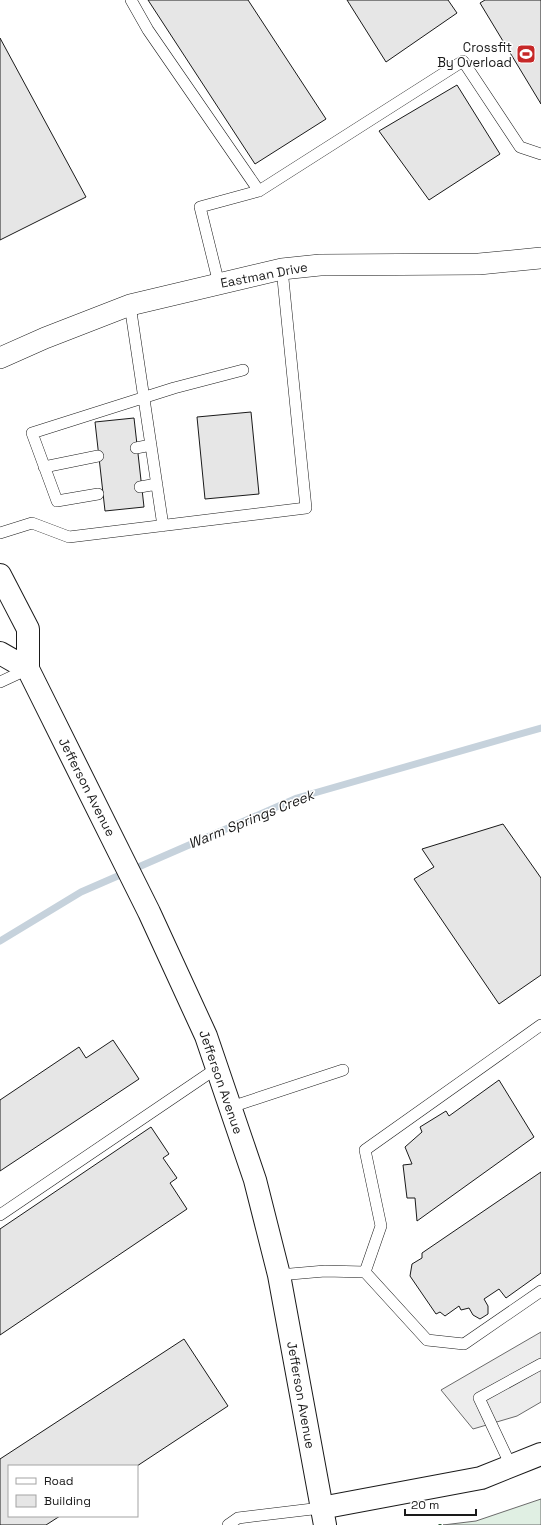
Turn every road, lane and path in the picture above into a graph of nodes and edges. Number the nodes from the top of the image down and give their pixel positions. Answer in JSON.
{"nodes":[{"id":1,"x":131,"y":0,"type":"edge"},
{"id":2,"x":540,"y":153,"type":"edge"},
{"id":3,"x":259,"y":191,"type":"junction"},
{"id":4,"x":541,"y":258,"type":"edge"},
{"id":5,"x":282,"y":269,"type":"junction"},
{"id":6,"x":219,"y":284,"type":"junction"},
{"id":7,"x":130,"y":305,"type":"junction"},
{"id":8,"x":0,"y":358,"type":"edge"},
{"id":9,"x":243,"y":370,"type":"dead end"},
{"id":10,"x":144,"y":398,"type":"junction"},
{"id":11,"x":151,"y":445,"type":"junction"},
{"id":12,"x":136,"y":448,"type":"dead end"},
{"id":13,"x":98,"y":456,"type":"dead end"},
{"id":14,"x":44,"y":467,"type":"junction"},
{"id":15,"x":157,"y":484,"type":"junction"},
{"id":16,"x":140,"y":487,"type":"dead end"},
{"id":17,"x":98,"y":494,"type":"dead end"},
{"id":18,"x":163,"y":526,"type":"junction"},
{"id":19,"x":0,"y":533,"type":"edge"},
{"id":20,"x":0,"y":575,"type":"edge"},
{"id":21,"x":0,"y":653,"type":"edge"},
{"id":22,"x":28,"y":669,"type":"junction"},
{"id":23,"x":0,"y":682,"type":"edge"},
{"id":24,"x":541,"y":1025,"type":"edge"},
{"id":25,"x":217,"y":1068,"type":"junction"},
{"id":26,"x":343,"y":1070,"type":"dead end"},
{"id":27,"x":231,"y":1108,"type":"junction"},
{"id":28,"x":0,"y":1215,"type":"edge"},
{"id":29,"x":365,"y":1272,"type":"junction"},
{"id":30,"x":279,"y":1275,"type":"junction"},
{"id":31,"x":541,"y":1292,"type":"edge"},
{"id":32,"x":541,"y":1364,"type":"edge"},
{"id":33,"x":541,"y":1454,"type":"edge"},
{"id":34,"x":511,"y":1466,"type":"junction"},
{"id":35,"x":323,"y":1516,"type":"edge"},
{"id":36,"x":228,"y":1525,"type":"edge"}],
"edges":[{"from":1,"to":3,"type":"lane"},
{"from":2,"to":3,"type":"lane"},
{"from":3,"to":6,"type":"lane"},
{"from":4,"to":5,"type":"street","name":"Eastman Drive"},
{"from":5,"to":6,"type":"street","name":"Eastman Drive"},
{"from":5,"to":18,"type":"lane"},
{"from":6,"to":7,"type":"street","name":"Eastman Drive"},
{"from":7,"to":8,"type":"street","name":"Eastman Drive"},
{"from":7,"to":10,"type":"lane"},
{"from":9,"to":10,"type":"lane"},
{"from":10,"to":11,"type":"lane"},
{"from":10,"to":14,"type":"lane"},
{"from":11,"to":12,"type":"lane"},
{"from":11,"to":15,"type":"lane"},
{"from":13,"to":14,"type":"lane"},
{"from":14,"to":17,"type":"lane"},
{"from":15,"to":16,"type":"lane"},
{"from":15,"to":18,"type":"lane"},
{"from":18,"to":19,"type":"lane"},
{"from":20,"to":22,"type":"main road","name":"Jefferson Avenue"},
{"from":21,"to":22,"type":"main road"},
{"from":22,"to":23,"type":"lane"},
{"from":22,"to":25,"type":"main road","name":"Jefferson Avenue"},
{"from":24,"to":29,"type":"lane"},
{"from":25,"to":27,"type":"main road","name":"Jefferson Avenue"},
{"from":25,"to":28,"type":"lane"},
{"from":26,"to":27,"type":"lane"},
{"from":27,"to":30,"type":"main road","name":"Jefferson Avenue"},
{"from":29,"to":30,"type":"lane"},
{"from":29,"to":31,"type":"lane"},
{"from":30,"to":35,"type":"main road","name":"Jefferson Avenue"},
{"from":32,"to":34,"type":"lane"},
{"from":33,"to":34,"type":"main road"},
{"from":34,"to":35,"type":"main road"},
{"from":35,"to":36,"type":"lane"}]}
